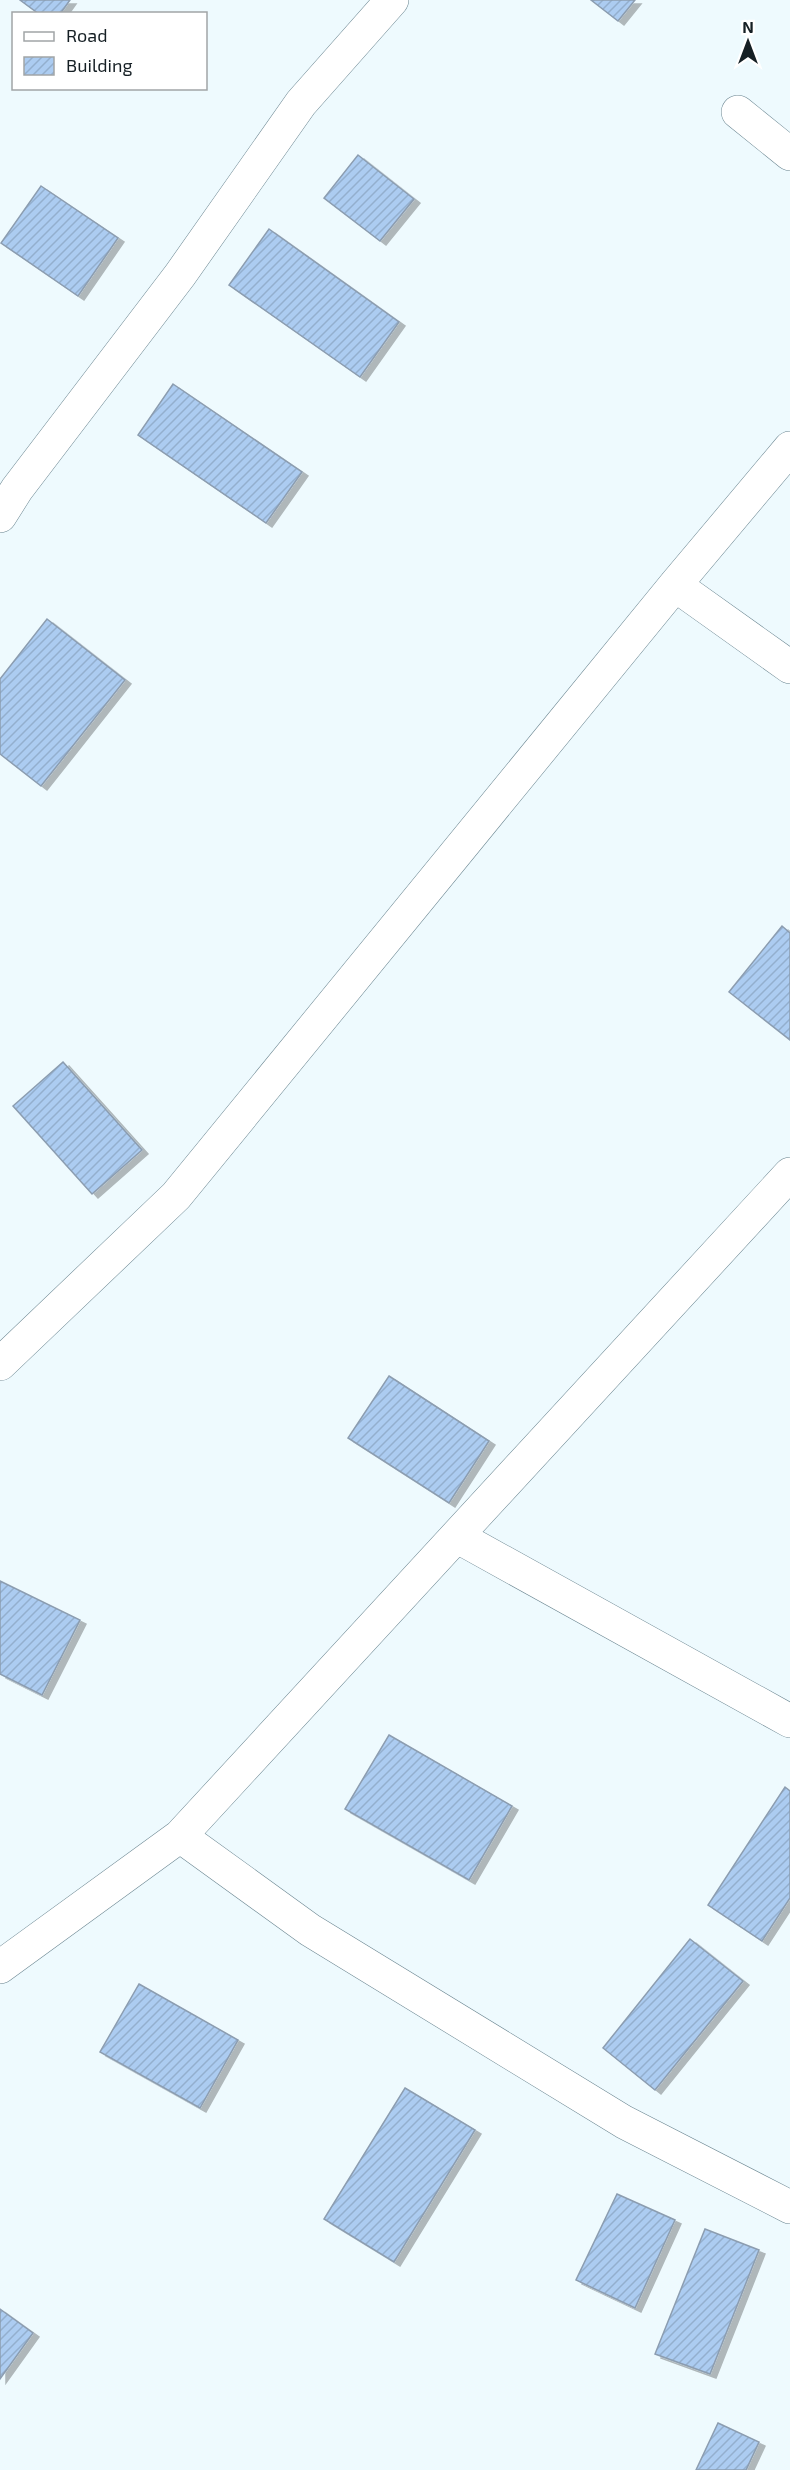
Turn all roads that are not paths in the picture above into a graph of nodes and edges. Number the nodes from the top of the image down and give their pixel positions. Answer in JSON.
{"nodes":[{"id":1,"x":392,"y":0,"type":"edge"},
{"id":2,"x":738,"y":112,"type":"dead end"},
{"id":3,"x":790,"y":154,"type":"edge"},
{"id":4,"x":790,"y":448,"type":"edge"},
{"id":5,"x":0,"y":516,"type":"edge"},
{"id":6,"x":675,"y":585,"type":"junction"},
{"id":7,"x":790,"y":667,"type":"edge"},
{"id":8,"x":790,"y":1174,"type":"edge"},
{"id":9,"x":0,"y":1364,"type":"edge"},
{"id":10,"x":458,"y":1537,"type":"junction"},
{"id":11,"x":790,"y":1721,"type":"edge"},
{"id":12,"x":180,"y":1836,"type":"junction"},
{"id":13,"x":0,"y":1967,"type":"edge"},
{"id":14,"x":790,"y":2207,"type":"edge"}],
"edges":[{"from":1,"to":5,"type":"street"},
{"from":2,"to":3,"type":"street"},
{"from":4,"to":6,"type":"street"},
{"from":6,"to":7,"type":"street"},
{"from":6,"to":9,"type":"street"},
{"from":8,"to":10,"type":"street"},
{"from":10,"to":11,"type":"street"},
{"from":10,"to":12,"type":"street"},
{"from":12,"to":13,"type":"street"},
{"from":12,"to":14,"type":"street"}]}
